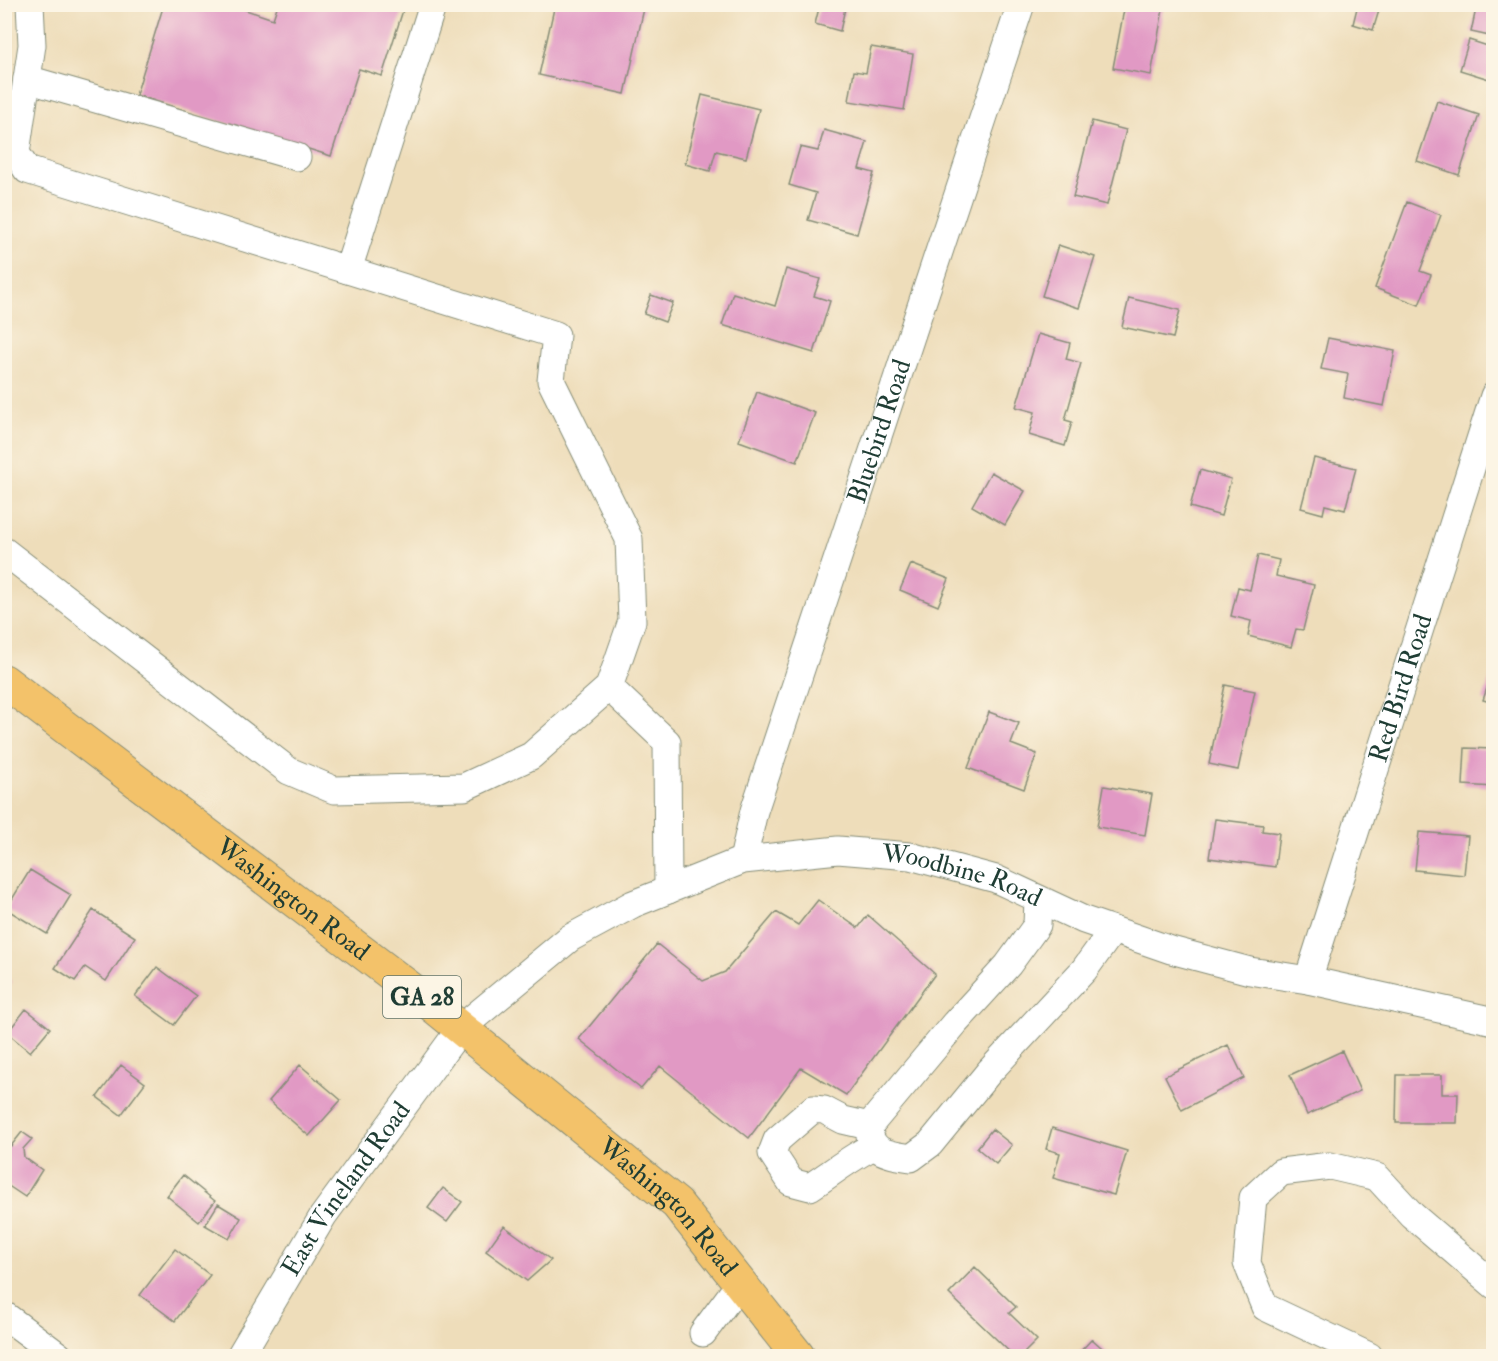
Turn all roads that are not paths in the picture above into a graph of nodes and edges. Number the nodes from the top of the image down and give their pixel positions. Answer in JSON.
{"nodes":[{"id":1,"x":30,"y":4,"type":"edge"},
{"id":2,"x":433,"y":4,"type":"edge"},
{"id":3,"x":1021,"y":4,"type":"edge"},
{"id":4,"x":27,"y":79,"type":"junction"},
{"id":5,"x":297,"y":157,"type":"dead end"},
{"id":6,"x":348,"y":270,"type":"junction"},
{"id":7,"x":1494,"y":396,"type":"edge"},
{"id":8,"x":4,"y":551,"type":"edge"},
{"id":9,"x":4,"y":681,"type":"edge"},
{"id":10,"x":609,"y":687,"type":"junction"},
{"id":11,"x":743,"y":860,"type":"junction"},
{"id":12,"x":668,"y":890,"type":"junction"},
{"id":13,"x":1038,"y":899,"type":"junction"},
{"id":14,"x":1113,"y":930,"type":"junction"},
{"id":15,"x":1308,"y":980,"type":"junction"},
{"id":16,"x":1494,"y":1021,"type":"edge"},
{"id":17,"x":461,"y":1028,"type":"junction"},
{"id":18,"x":740,"y":1283,"type":"junction"},
{"id":19,"x":1494,"y":1285,"type":"edge"},
{"id":20,"x":4,"y":1315,"type":"edge"},
{"id":21,"x":703,"y":1333,"type":"dead end"},
{"id":22,"x":60,"y":1356,"type":"edge"},
{"id":23,"x":240,"y":1356,"type":"edge"},
{"id":24,"x":798,"y":1356,"type":"edge"},
{"id":25,"x":1370,"y":1356,"type":"edge"}],
"edges":[{"from":1,"to":4,"type":"street"},
{"from":2,"to":6,"type":"street"},
{"from":3,"to":11,"type":"street","name":"Bluebird Road"},
{"from":4,"to":5,"type":"street"},
{"from":4,"to":6,"type":"street"},
{"from":6,"to":10,"type":"street"},
{"from":7,"to":15,"type":"street","name":"Red Bird Road"},
{"from":8,"to":10,"type":"street"},
{"from":9,"to":17,"type":"main road","name":"Washington Road","number":"GA 28"},
{"from":10,"to":12,"type":"street"},
{"from":11,"to":12,"type":"street","name":"Woodbine Road"},
{"from":11,"to":13,"type":"street","name":"Woodbine Road"},
{"from":12,"to":17,"type":"street","name":"Woodbine Road"},
{"from":13,"to":14,"type":"street","name":"Woodbine Road"},
{"from":13,"to":14,"type":"street"},
{"from":14,"to":15,"type":"street","name":"Woodbine Road"},
{"from":15,"to":16,"type":"street","name":"Woodbine Road"},
{"from":17,"to":18,"type":"main road","name":"Washington Road","number":"GA 28"},
{"from":17,"to":23,"type":"street","name":"East Vineland Road"},
{"from":18,"to":21,"type":"street"},
{"from":18,"to":24,"type":"main road","name":"Washington Road","number":"GA 28"},
{"from":19,"to":25,"type":"street"},
{"from":20,"to":22,"type":"street"}]}
